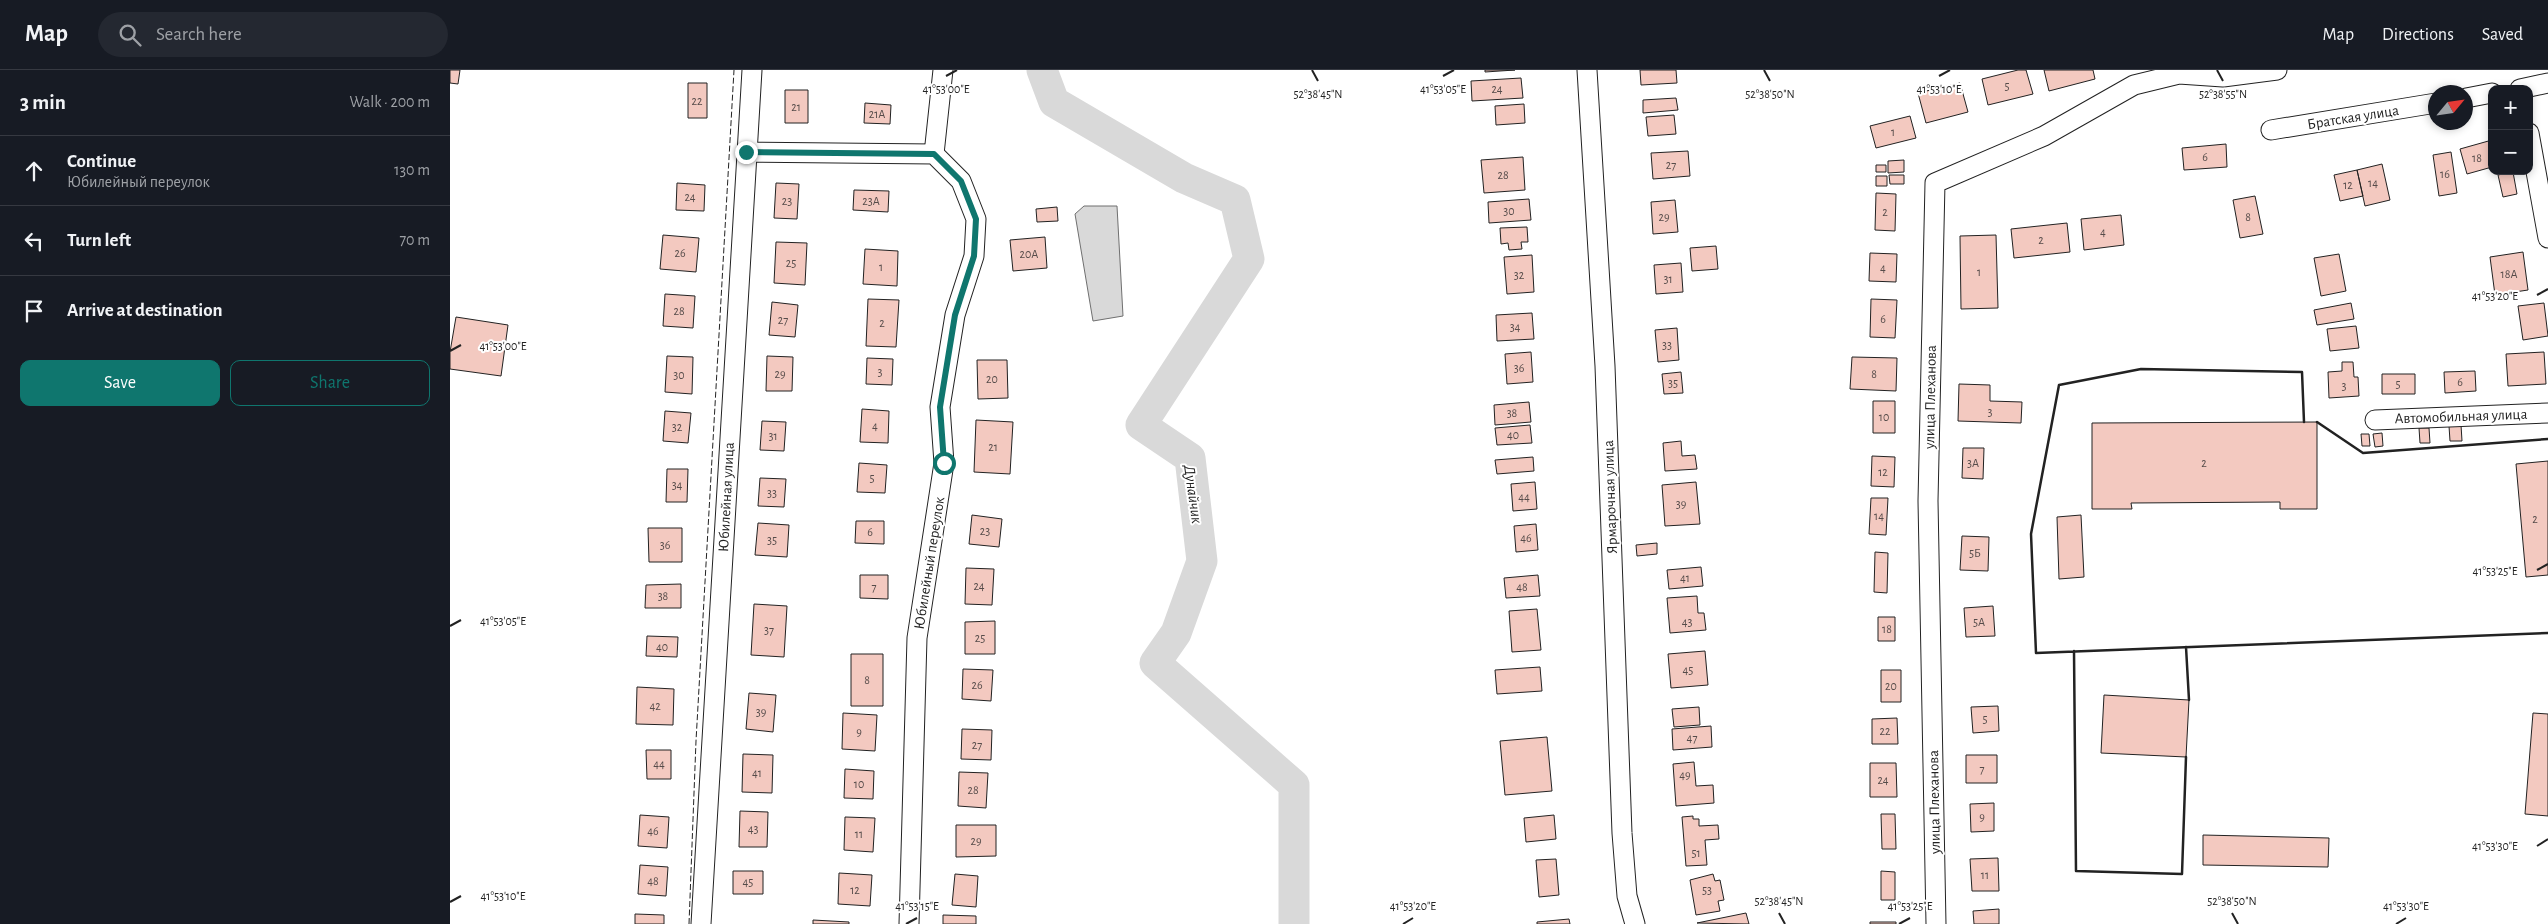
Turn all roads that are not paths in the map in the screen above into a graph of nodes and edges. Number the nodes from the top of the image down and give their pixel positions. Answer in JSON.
{"nodes":[{"id":1,"x":752,"y":70,"type":"edge"},
{"id":2,"x":943,"y":70,"type":"edge"},
{"id":3,"x":1587,"y":70,"type":"edge"},
{"id":4,"x":2277,"y":70,"type":"edge"},
{"id":5,"x":2222,"y":73,"type":"edge"},
{"id":6,"x":2548,"y":82,"type":"edge"},
{"id":7,"x":2533,"y":86,"type":"edge"},
{"id":8,"x":2488,"y":94,"type":"edge"},
{"id":9,"x":2473,"y":97,"type":"edge"},
{"id":10,"x":2428,"y":104,"type":"edge"},
{"id":11,"x":2271,"y":130,"type":"dead end"},
{"id":12,"x":746,"y":152,"type":"junction"},
{"id":13,"x":934,"y":154,"type":"junction"},
{"id":14,"x":2533,"y":155,"type":"edge"},
{"id":15,"x":2548,"y":238,"type":"edge"},
{"id":16,"x":2548,"y":413,"type":"edge"},
{"id":17,"x":2375,"y":420,"type":"dead end"},
{"id":18,"x":701,"y":924,"type":"edge"},
{"id":19,"x":909,"y":924,"type":"edge"},
{"id":20,"x":1635,"y":924,"type":"edge"},
{"id":21,"x":1936,"y":924,"type":"edge"}],
"edges":[{"from":1,"to":12,"type":"street","name":"Юбилейная улица"},
{"from":2,"to":13,"type":"street"},
{"from":3,"to":20,"type":"street","name":"Ярмарочная улица"},
{"from":4,"to":5,"type":"street"},
{"from":5,"to":21,"type":"street","name":"улица Плеханова"},
{"from":6,"to":7,"type":"street"},
{"from":8,"to":9,"type":"street"},
{"from":10,"to":11,"type":"street","name":"Братская улица"},
{"from":12,"to":13,"type":"street"},
{"from":12,"to":18,"type":"street","name":"Юбилейная улица"},
{"from":13,"to":19,"type":"street","name":"Юбилейный переулок"},
{"from":14,"to":15,"type":"street"},
{"from":16,"to":17,"type":"street","name":"Автомобильная улица"}]}
